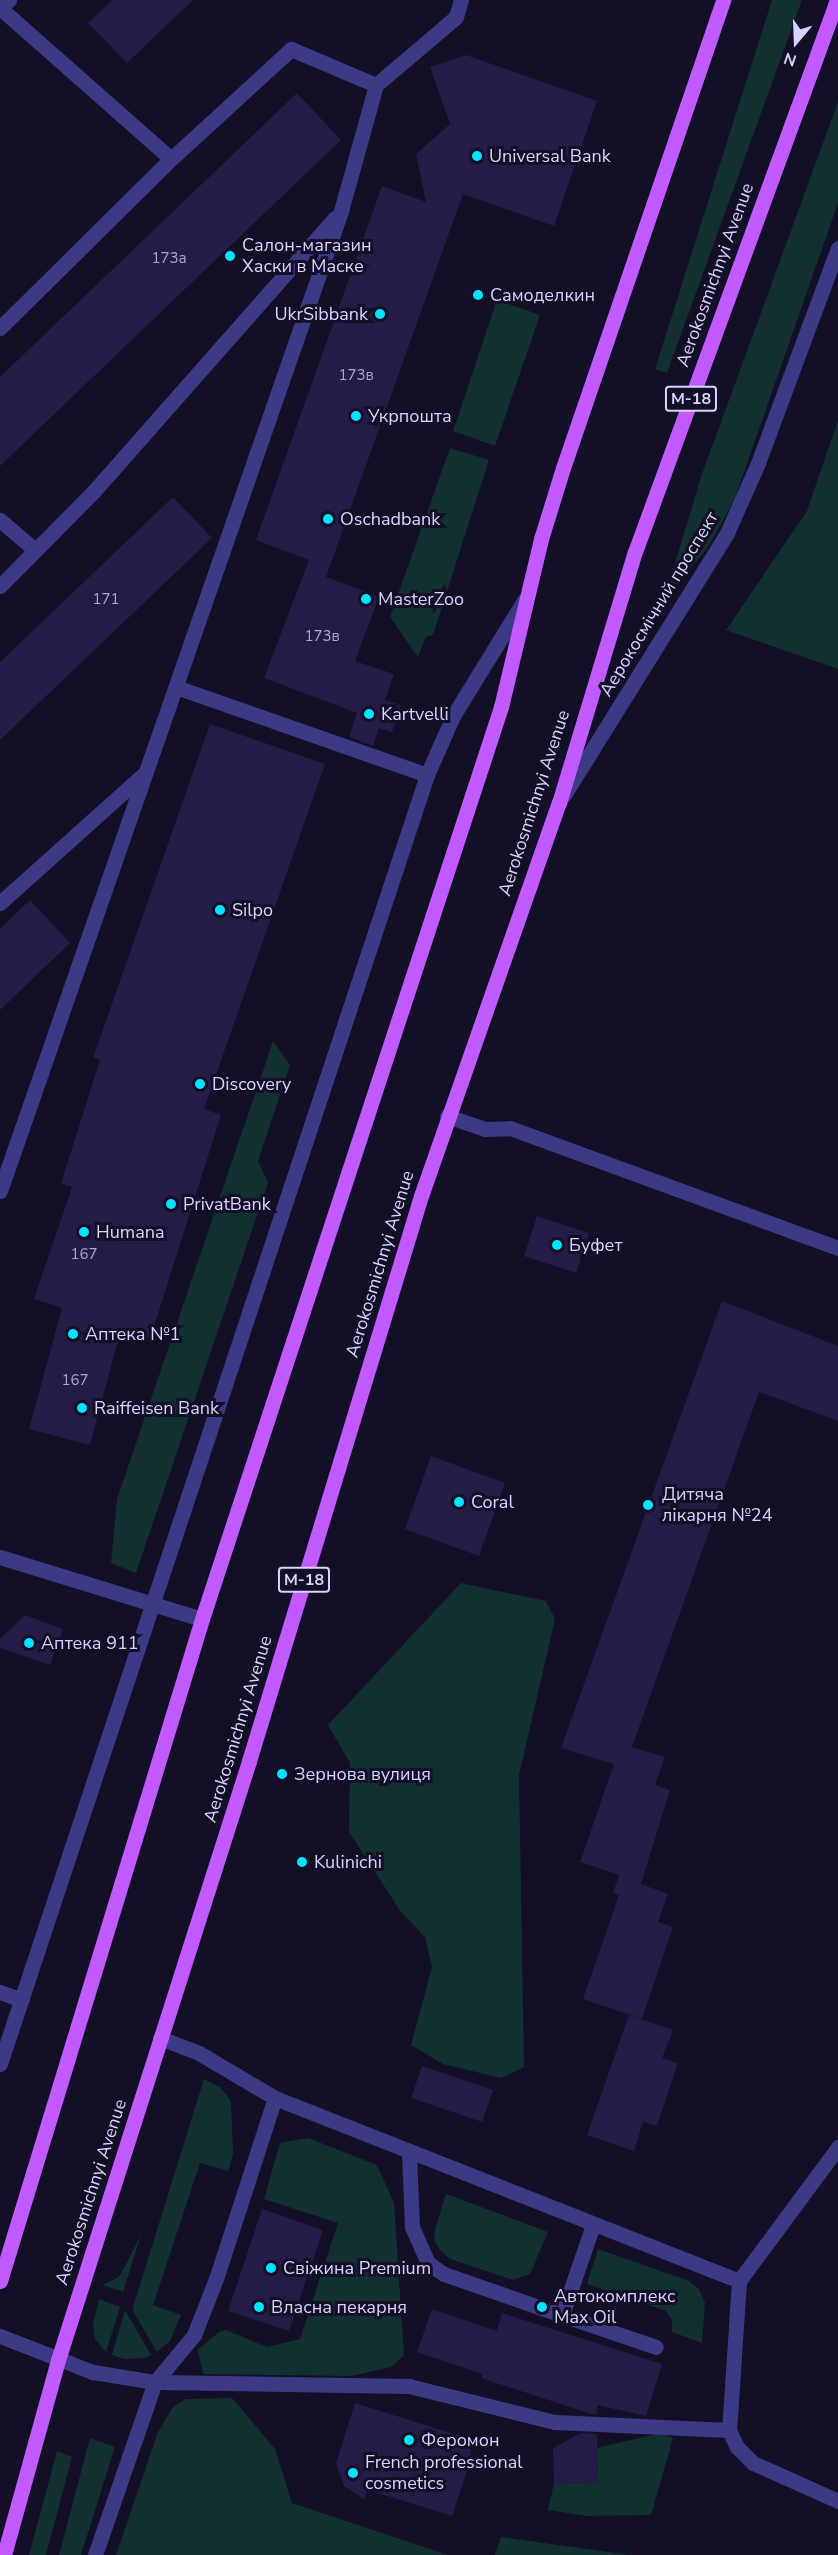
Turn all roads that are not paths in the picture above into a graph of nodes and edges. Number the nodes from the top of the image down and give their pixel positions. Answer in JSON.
{"nodes":[{"id":1,"x":9,"y":0,"type":"edge"},
{"id":2,"x":461,"y":0,"type":"edge"},
{"id":3,"x":723,"y":0,"type":"edge"},
{"id":4,"x":837,"y":0,"type":"edge"},
{"id":5,"x":375,"y":85,"type":"junction"},
{"id":6,"x":171,"y":159,"type":"junction"},
{"id":7,"x":341,"y":211,"type":"junction"},
{"id":8,"x":838,"y":248,"type":"edge"},
{"id":9,"x":0,"y":328,"type":"edge"},
{"id":10,"x":0,"y":520,"type":"edge"},
{"id":11,"x":35,"y":550,"type":"junction"},
{"id":12,"x":0,"y":586,"type":"edge"},
{"id":13,"x":527,"y":596,"type":"junction"},
{"id":14,"x":176,"y":687,"type":"junction"},
{"id":15,"x":147,"y":771,"type":"junction"},
{"id":16,"x":427,"y":775,"type":"junction"},
{"id":17,"x":559,"y":803,"type":"junction"},
{"id":18,"x":0,"y":903,"type":"edge"},
{"id":19,"x":447,"y":1116,"type":"junction"},
{"id":20,"x":0,"y":1191,"type":"edge"},
{"id":21,"x":838,"y":1248,"type":"edge"},
{"id":22,"x":0,"y":1557,"type":"edge"},
{"id":23,"x":153,"y":1602,"type":"junction"},
{"id":24,"x":202,"y":1619,"type":"junction"},
{"id":25,"x":0,"y":1992,"type":"edge"},
{"id":26,"x":22,"y":2000,"type":"junction"},
{"id":27,"x":160,"y":2038,"type":"junction"},
{"id":28,"x":0,"y":2064,"type":"edge"},
{"id":29,"x":275,"y":2098,"type":"junction"},
{"id":30,"x":838,"y":2147,"type":"edge"},
{"id":31,"x":409,"y":2154,"type":"junction"},
{"id":32,"x":593,"y":2225,"type":"junction"},
{"id":33,"x":739,"y":2281,"type":"junction"},
{"id":34,"x":0,"y":2282,"type":"edge"},
{"id":35,"x":562,"y":2315,"type":"junction"},
{"id":36,"x":0,"y":2336,"type":"edge"},
{"id":37,"x":656,"y":2347,"type":"dead end"},
{"id":38,"x":58,"y":2360,"type":"junction"},
{"id":39,"x":155,"y":2382,"type":"junction"},
{"id":40,"x":729,"y":2430,"type":"junction"},
{"id":41,"x":838,"y":2501,"type":"edge"},
{"id":42,"x":4,"y":2555,"type":"edge"},
{"id":43,"x":95,"y":2555,"type":"edge"}],
"edges":[{"from":1,"to":6,"type":"street"},
{"from":2,"to":5,"type":"street"},
{"from":3,"to":13,"type":"main road"},
{"from":4,"to":17,"type":"main road","name":"Aerokosmichnyi Avenue","number":"М-18"},
{"from":5,"to":6,"type":"street"},
{"from":5,"to":7,"type":"street"},
{"from":6,"to":9,"type":"street"},
{"from":7,"to":11,"type":"street"},
{"from":7,"to":14,"type":"street"},
{"from":8,"to":17,"type":"street","name":"Аерокосмічний проспект"},
{"from":10,"to":11,"type":"street"},
{"from":11,"to":12,"type":"street"},
{"from":13,"to":16,"type":"street"},
{"from":13,"to":24,"type":"main road"},
{"from":14,"to":15,"type":"street"},
{"from":14,"to":16,"type":"street"},
{"from":15,"to":18,"type":"street"},
{"from":15,"to":20,"type":"street"},
{"from":16,"to":23,"type":"street"},
{"from":17,"to":19,"type":"main road","name":"Aerokosmichnyi Avenue","number":"М-18"},
{"from":19,"to":21,"type":"street"},
{"from":19,"to":27,"type":"main road","name":"Aerokosmichnyi Avenue","number":"М-18"},
{"from":22,"to":23,"type":"street"},
{"from":23,"to":24,"type":"street"},
{"from":23,"to":26,"type":"street"},
{"from":24,"to":34,"type":"main road"},
{"from":25,"to":26,"type":"street"},
{"from":26,"to":28,"type":"street"},
{"from":27,"to":29,"type":"street"},
{"from":27,"to":38,"type":"main road","name":"Aerokosmichnyi Avenue","number":"М-18"},
{"from":29,"to":31,"type":"street"},
{"from":29,"to":39,"type":"street"},
{"from":30,"to":33,"type":"street"},
{"from":31,"to":32,"type":"street"},
{"from":31,"to":35,"type":"street"},
{"from":32,"to":33,"type":"street"},
{"from":32,"to":35,"type":"street"},
{"from":33,"to":40,"type":"street"},
{"from":35,"to":37,"type":"street"},
{"from":36,"to":38,"type":"street"},
{"from":38,"to":39,"type":"street"},
{"from":38,"to":42,"type":"main road","name":"Aerokosmichnyi Avenue","number":"М-18"},
{"from":39,"to":40,"type":"street"},
{"from":39,"to":43,"type":"street"},
{"from":40,"to":41,"type":"street"}]}
